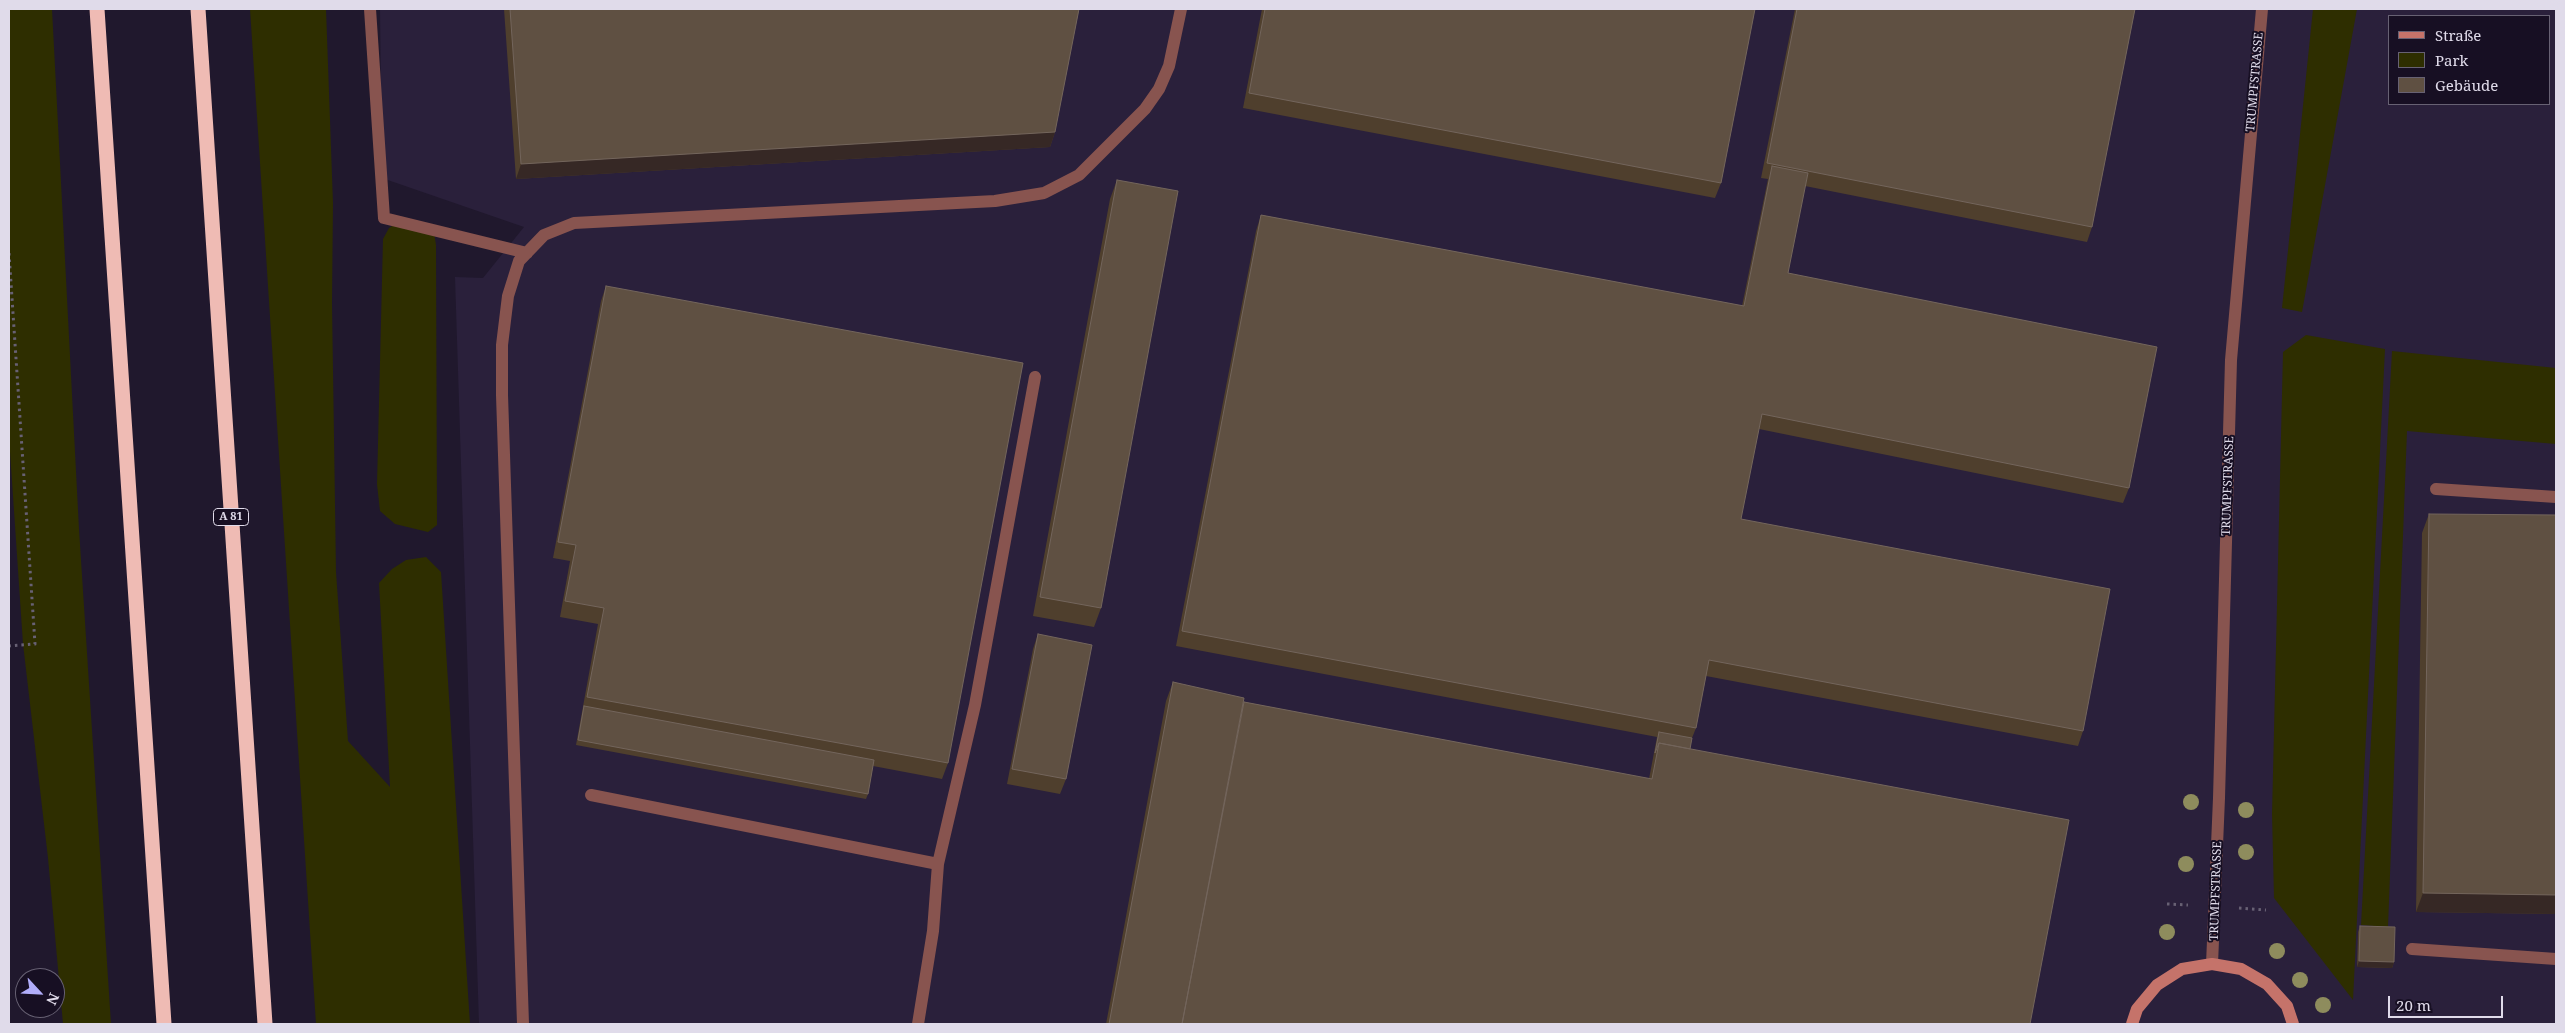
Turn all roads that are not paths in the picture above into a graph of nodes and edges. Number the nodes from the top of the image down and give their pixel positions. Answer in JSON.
{"nodes":[{"id":1,"x":97,"y":9,"type":"edge"},
{"id":2,"x":198,"y":9,"type":"edge"},
{"id":3,"x":370,"y":9,"type":"edge"},
{"id":4,"x":1181,"y":9,"type":"edge"},
{"id":5,"x":2262,"y":9,"type":"edge"},
{"id":6,"x":526,"y":254,"type":"junction"},
{"id":7,"x":1035,"y":377,"type":"dead end"},
{"id":8,"x":2436,"y":489,"type":"dead end"},
{"id":9,"x":2556,"y":497,"type":"edge"},
{"id":10,"x":591,"y":795,"type":"dead end"},
{"id":11,"x":938,"y":864,"type":"junction"},
{"id":12,"x":2412,"y":949,"type":"dead end"},
{"id":13,"x":2556,"y":959,"type":"edge"},
{"id":14,"x":2212,"y":964,"type":"junction"},
{"id":15,"x":164,"y":1024,"type":"edge"},
{"id":16,"x":265,"y":1024,"type":"edge"},
{"id":17,"x":523,"y":1024,"type":"edge"},
{"id":18,"x":918,"y":1024,"type":"edge"},
{"id":19,"x":2132,"y":1024,"type":"edge"},
{"id":20,"x":2293,"y":1024,"type":"edge"}],
"edges":[{"from":1,"to":15,"type":"highway"},
{"from":2,"to":16,"type":"highway","number":"A 81"},
{"from":3,"to":6,"type":"street"},
{"from":4,"to":6,"type":"street"},
{"from":5,"to":14,"type":"street","name":"TRUMPFSTRASSE"},
{"from":6,"to":17,"type":"street"},
{"from":7,"to":11,"type":"street"},
{"from":8,"to":9,"type":"street"},
{"from":10,"to":11,"type":"street"},
{"from":11,"to":18,"type":"street"},
{"from":12,"to":13,"type":"street"},
{"from":14,"to":19,"type":"street"},
{"from":14,"to":20,"type":"street"}]}
